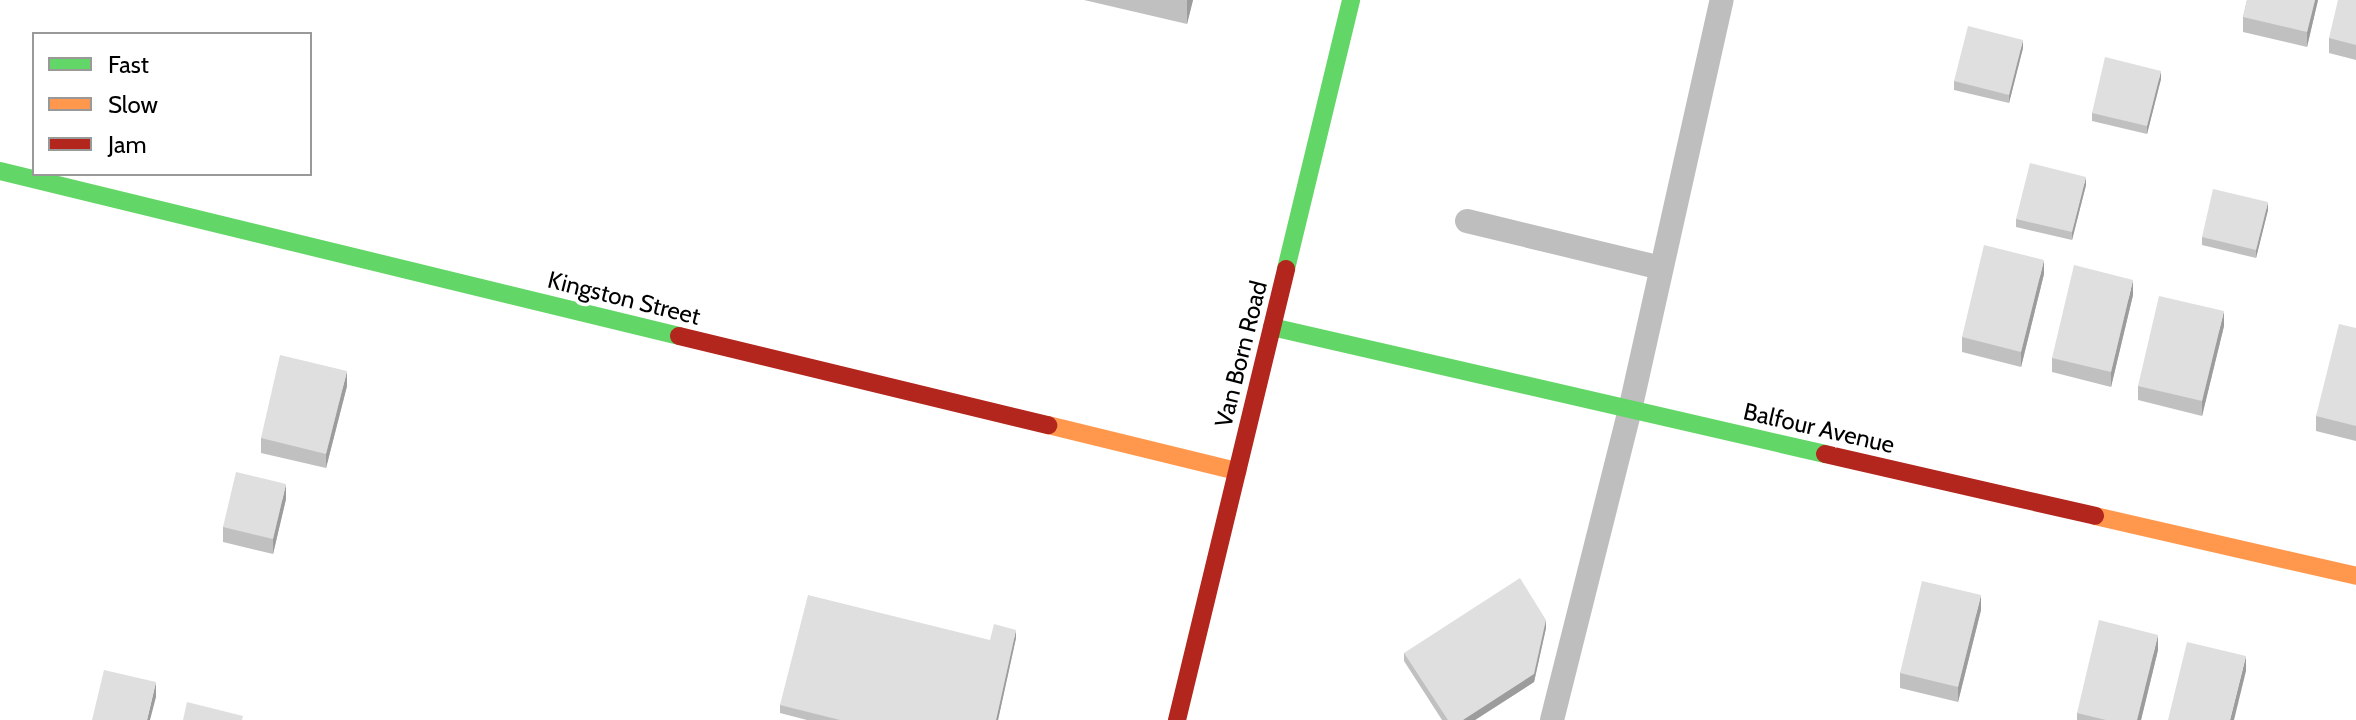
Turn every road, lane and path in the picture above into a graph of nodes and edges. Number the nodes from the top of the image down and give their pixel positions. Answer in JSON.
{"nodes":[{"id":1,"x":1351,"y":0,"type":"edge"},
{"id":2,"x":1714,"y":2,"type":"edge"},
{"id":3,"x":0,"y":171,"type":"edge"},
{"id":4,"x":1467,"y":221,"type":"dead end"},
{"id":5,"x":1661,"y":268,"type":"junction"},
{"id":6,"x":1272,"y":327,"type":"junction"},
{"id":7,"x":1630,"y":410,"type":"junction"},
{"id":8,"x":1237,"y":471,"type":"junction"},
{"id":9,"x":2356,"y":576,"type":"edge"},
{"id":10,"x":1177,"y":720,"type":"edge"},
{"id":11,"x":1552,"y":720,"type":"edge"}],
"edges":[{"from":1,"to":6,"type":"street","name":"Van Born Road"},
{"from":2,"to":5,"type":"lane"},
{"from":3,"to":8,"type":"street","name":"Kingston Street"},
{"from":4,"to":5,"type":"lane"},
{"from":5,"to":7,"type":"lane"},
{"from":6,"to":7,"type":"street","name":"Balfour Avenue"},
{"from":6,"to":8,"type":"street","name":"Van Born Road"},
{"from":7,"to":9,"type":"street","name":"Balfour Avenue"},
{"from":7,"to":11,"type":"lane"},
{"from":8,"to":10,"type":"street","name":"Van Born Road"}]}
